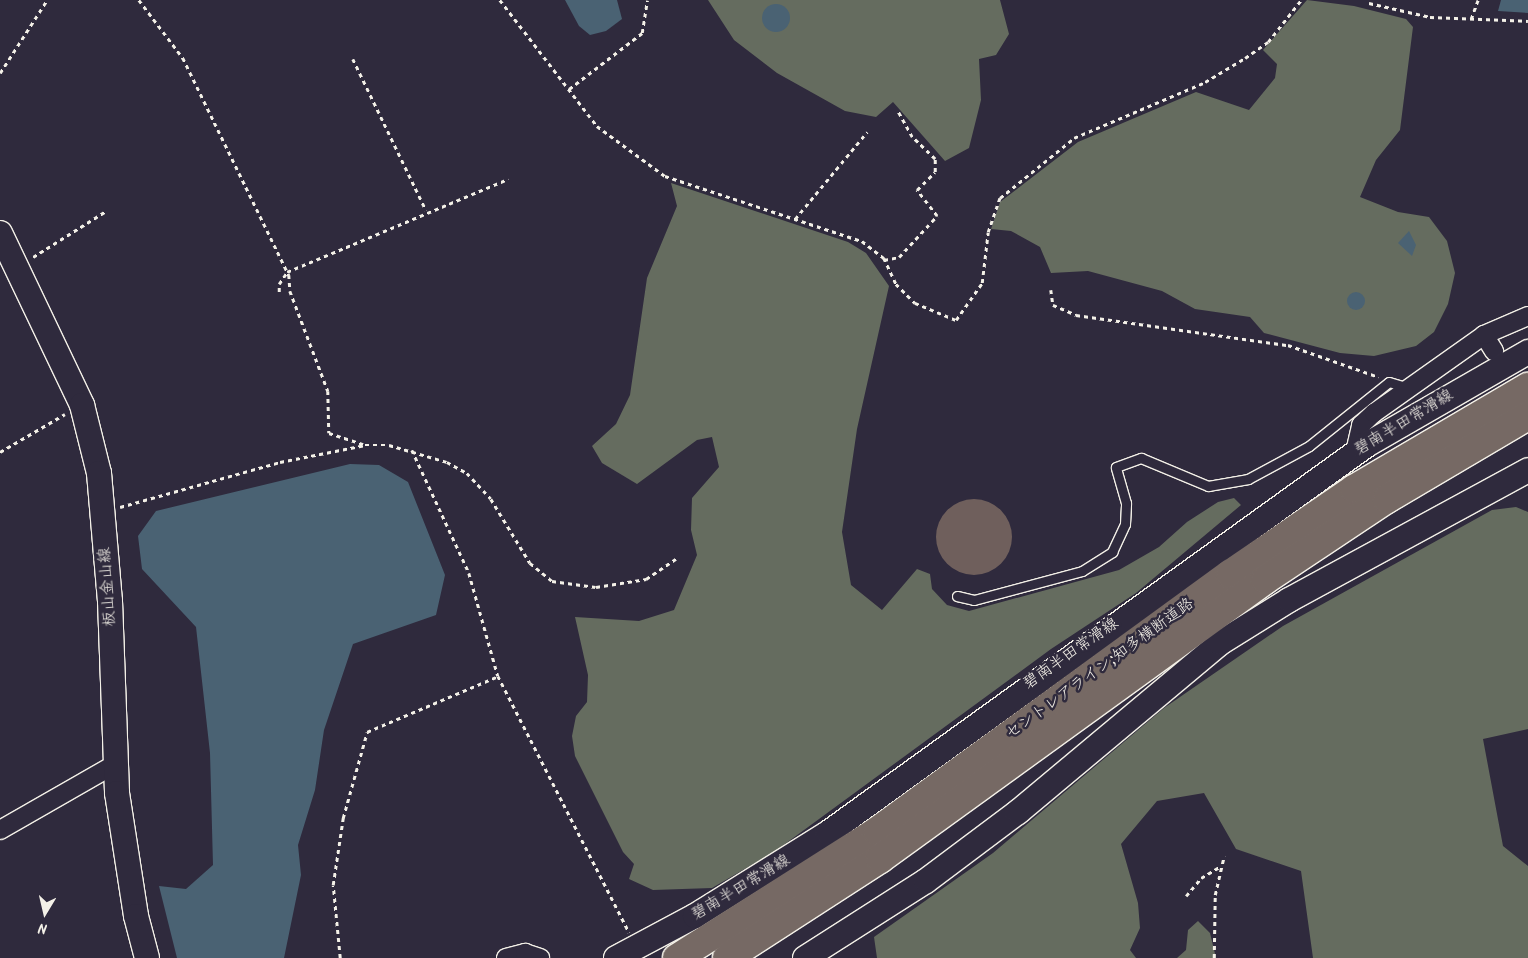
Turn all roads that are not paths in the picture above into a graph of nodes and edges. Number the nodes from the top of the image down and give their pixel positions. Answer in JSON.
{"nodes":[{"id":1,"x":0,"y":233,"type":"edge"},
{"id":2,"x":1528,"y":316,"type":"edge"},
{"id":3,"x":1484,"y":335,"type":"junction"},
{"id":4,"x":1494,"y":352,"type":"dead end"},
{"id":5,"x":1528,"y":352,"type":"edge"},
{"id":6,"x":1528,"y":387,"type":"edge"},
{"id":7,"x":1409,"y":388,"type":"junction"},
{"id":8,"x":1528,"y":416,"type":"edge"},
{"id":9,"x":1355,"y":452,"type":"junction"},
{"id":10,"x":1528,"y":470,"type":"edge"},
{"id":11,"x":957,"y":596,"type":"dead end"},
{"id":12,"x":117,"y":763,"type":"junction"},
{"id":13,"x":0,"y":830,"type":"edge"},
{"id":14,"x":147,"y":958,"type":"edge"},
{"id":15,"x":506,"y":958,"type":"edge"},
{"id":16,"x":540,"y":958,"type":"edge"},
{"id":17,"x":616,"y":958,"type":"edge"},
{"id":18,"x":677,"y":958,"type":"edge"},
{"id":19,"x":727,"y":958,"type":"edge"},
{"id":20,"x":805,"y":958,"type":"edge"}],
"edges":[{"from":1,"to":12,"type":"main road","name":"板山金山線"},
{"from":2,"to":3,"type":"street"},
{"from":3,"to":4,"type":"street"},
{"from":3,"to":7,"type":"street"},
{"from":5,"to":9,"type":"main road","name":"碧南半田常滑線"},
{"from":6,"to":18,"type":"highway","name":"セントレアライン;知多横断道路"},
{"from":7,"to":9,"type":"street"},
{"from":7,"to":11,"type":"lane"},
{"from":8,"to":19,"type":"highway","name":"セントレアライン;知多横断道路"},
{"from":9,"to":17,"type":"main road","name":"碧南半田常滑線"},
{"from":10,"to":20,"type":"main road"},
{"from":12,"to":13,"type":"street"},
{"from":12,"to":14,"type":"main road","name":"板山金山線"},
{"from":15,"to":16,"type":"street"}]}
